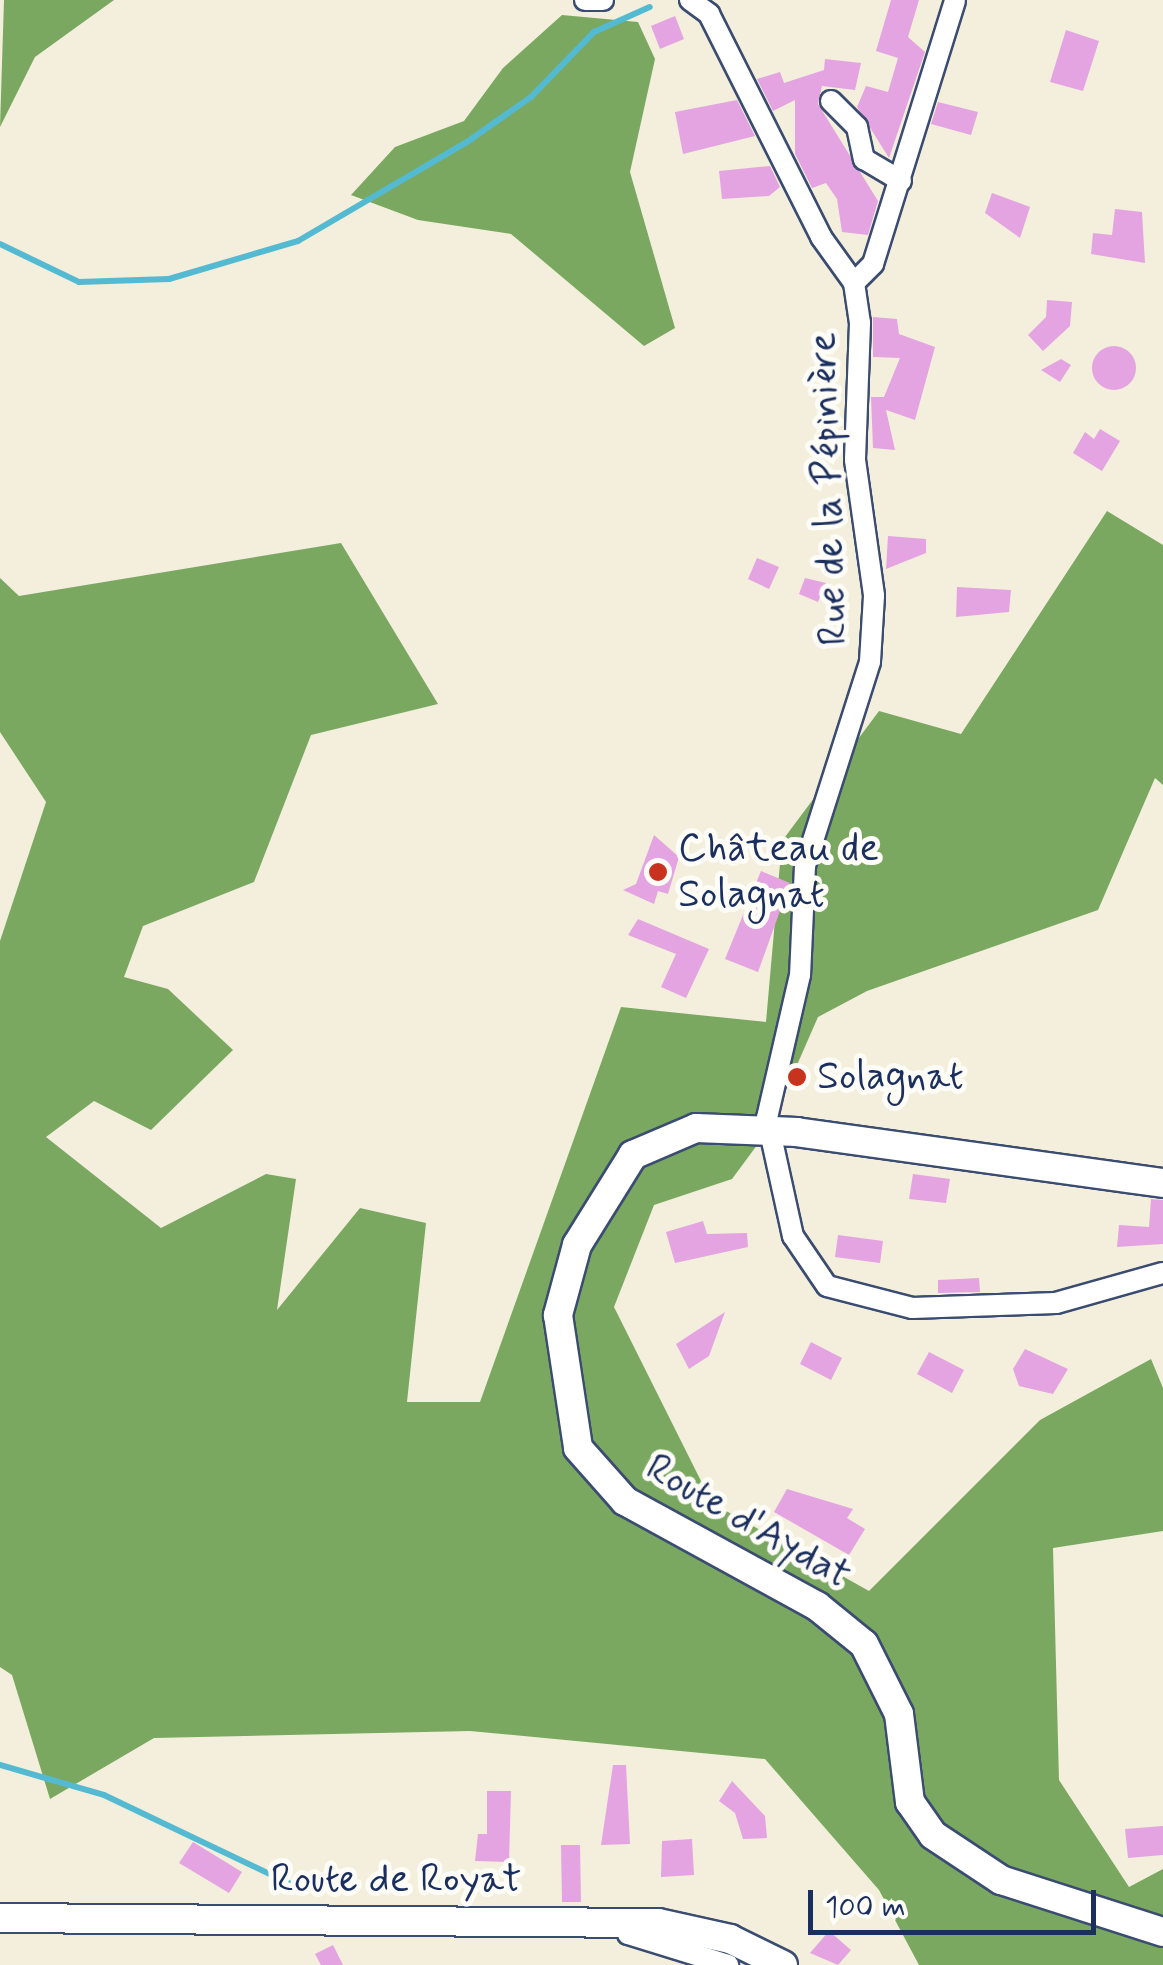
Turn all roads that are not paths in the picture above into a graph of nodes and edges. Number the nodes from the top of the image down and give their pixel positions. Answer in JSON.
{"nodes":[{"id":1,"x":584,"y":0,"type":"edge"},
{"id":2,"x":603,"y":0,"type":"edge"},
{"id":3,"x":690,"y":0,"type":"edge"},
{"id":4,"x":955,"y":0,"type":"edge"},
{"id":5,"x":831,"y":101,"type":"dead end"},
{"id":6,"x":901,"y":181,"type":"junction"},
{"id":7,"x":854,"y":283,"type":"junction"},
{"id":8,"x":769,"y":1129,"type":"junction"},
{"id":9,"x":1163,"y":1183,"type":"edge"},
{"id":10,"x":1161,"y":1276,"type":"edge"},
{"id":11,"x":0,"y":1918,"type":"edge"},
{"id":12,"x":626,"y":1921,"type":"junction"},
{"id":13,"x":1163,"y":1932,"type":"edge"},
{"id":14,"x":728,"y":1965,"type":"edge"},
{"id":15,"x":783,"y":1965,"type":"edge"}],
"edges":[{"from":1,"to":2,"type":"street"},
{"from":3,"to":7,"type":"street","name":"Rue de la Pépinière"},
{"from":4,"to":6,"type":"street"},
{"from":5,"to":6,"type":"street"},
{"from":6,"to":7,"type":"street"},
{"from":7,"to":8,"type":"street","name":"Rue de la Pépinière"},
{"from":8,"to":9,"type":"main road","name":"Route d'Aydat"},
{"from":8,"to":10,"type":"street"},
{"from":8,"to":13,"type":"main road","name":"Route d'Aydat"},
{"from":11,"to":12,"type":"main road","name":"Route de Royat"},
{"from":12,"to":14,"type":"street"},
{"from":12,"to":15,"type":"main road","name":"Route de Royat"}]}
